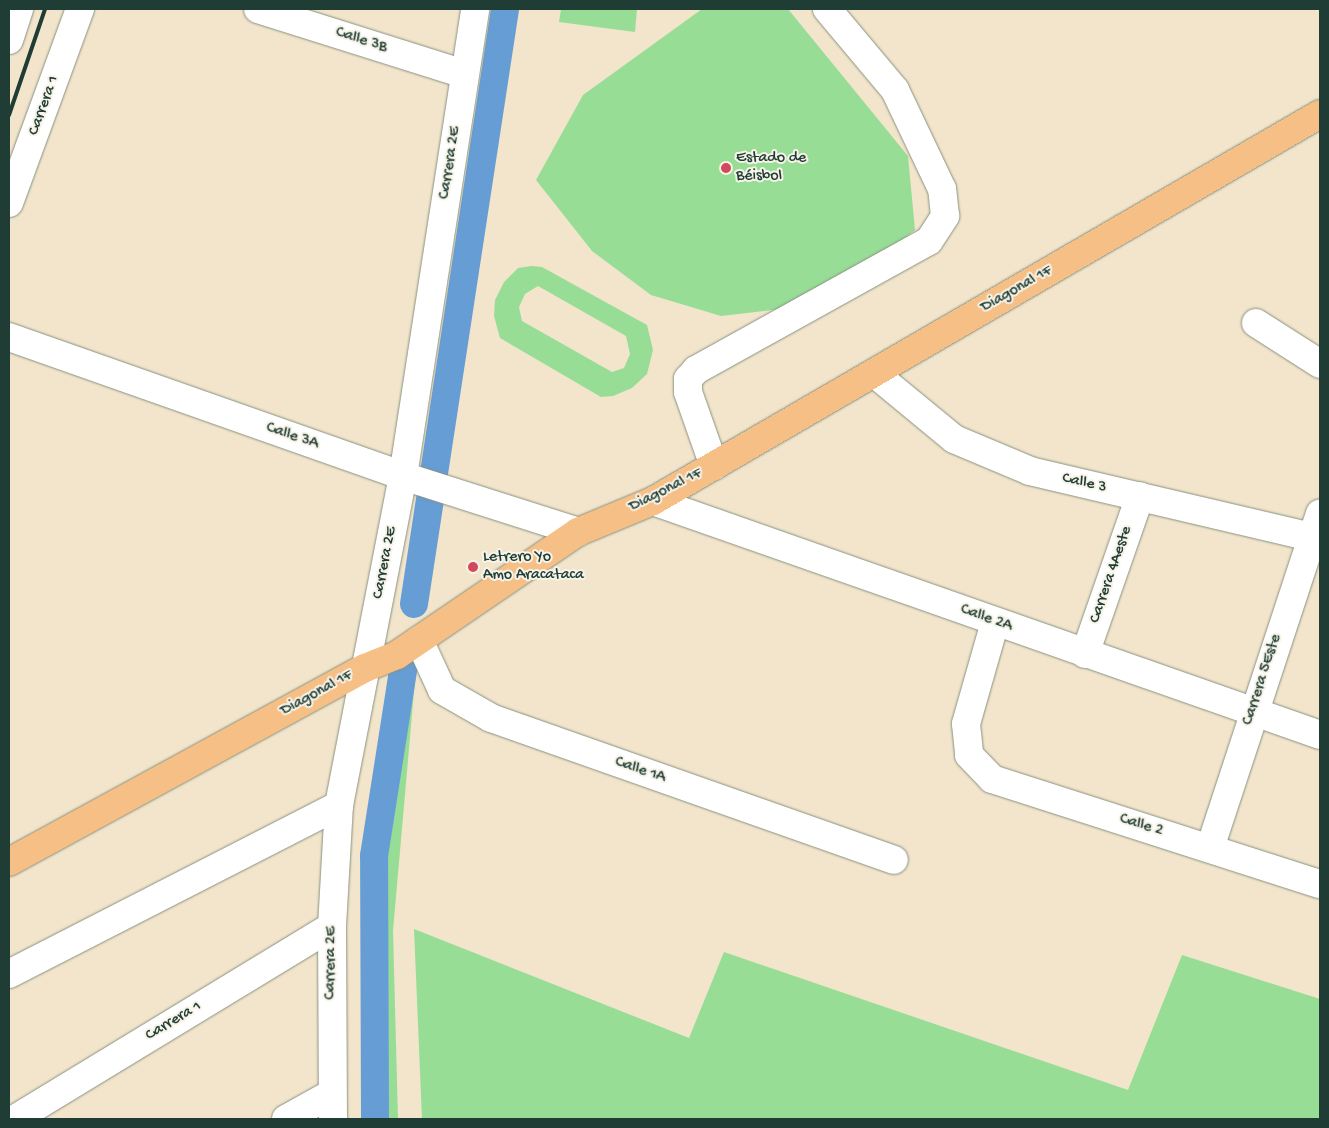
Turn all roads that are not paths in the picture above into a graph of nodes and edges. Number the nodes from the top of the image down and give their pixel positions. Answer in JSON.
{"nodes":[{"id":1,"x":19,"y":9,"type":"edge"},
{"id":2,"x":80,"y":9,"type":"edge"},
{"id":3,"x":258,"y":9,"type":"edge"},
{"id":4,"x":475,"y":9,"type":"edge"},
{"id":5,"x":827,"y":9,"type":"edge"},
{"id":6,"x":9,"y":40,"type":"edge"},
{"id":7,"x":464,"y":74,"type":"junction"},
{"id":8,"x":1320,"y":114,"type":"edge"},
{"id":9,"x":9,"y":203,"type":"edge"},
{"id":10,"x":1256,"y":323,"type":"dead end"},
{"id":11,"x":9,"y":338,"type":"edge"},
{"id":12,"x":1320,"y":364,"type":"edge"},
{"id":13,"x":874,"y":373,"type":"junction"},
{"id":14,"x":714,"y":466,"type":"junction"},
{"id":15,"x":409,"y":478,"type":"junction"},
{"id":16,"x":1140,"y":496,"type":"junction"},
{"id":17,"x":653,"y":501,"type":"junction"},
{"id":18,"x":1317,"y":530,"type":"edge"},
{"id":19,"x":578,"y":532,"type":"junction"},
{"id":20,"x":996,"y":622,"type":"junction"},
{"id":21,"x":408,"y":647,"type":"junction"},
{"id":22,"x":1085,"y":654,"type":"junction"},
{"id":23,"x":365,"y":668,"type":"junction"},
{"id":24,"x":1252,"y":713,"type":"junction"},
{"id":25,"x":1320,"y":735,"type":"edge"},
{"id":26,"x":339,"y":805,"type":"junction"},
{"id":27,"x":1210,"y":848,"type":"junction"},
{"id":28,"x":894,"y":860,"type":"dead end"},
{"id":29,"x":9,"y":862,"type":"edge"},
{"id":30,"x":1320,"y":884,"type":"edge"},
{"id":31,"x":332,"y":926,"type":"junction"},
{"id":32,"x":9,"y":974,"type":"edge"},
{"id":33,"x":332,"y":1107,"type":"edge"},
{"id":34,"x":15,"y":1119,"type":"edge"},
{"id":35,"x":286,"y":1119,"type":"edge"}],
"edges":[{"from":1,"to":6,"type":"street"},
{"from":2,"to":9,"type":"street","name":"Carrera 1"},
{"from":3,"to":7,"type":"street","name":"Calle 3B"},
{"from":4,"to":7,"type":"street","name":"Carrera 2E"},
{"from":5,"to":14,"type":"street"},
{"from":7,"to":15,"type":"street","name":"Carrera 2E"},
{"from":8,"to":13,"type":"main road","name":"Diagonal 1F"},
{"from":10,"to":12,"type":"street"},
{"from":11,"to":15,"type":"street","name":"Calle 3A"},
{"from":13,"to":14,"type":"main road","name":"Diagonal 1F"},
{"from":13,"to":16,"type":"street","name":"Calle 3"},
{"from":14,"to":17,"type":"main road","name":"Diagonal 1F"},
{"from":15,"to":19,"type":"street","name":"Calle 3A"},
{"from":15,"to":23,"type":"street","name":"Carrera 2E"},
{"from":16,"to":18,"type":"street","name":"Calle 3"},
{"from":16,"to":22,"type":"street","name":"Carrera 4Aeste"},
{"from":17,"to":19,"type":"main road","name":"Diagonal 1F"},
{"from":17,"to":20,"type":"street","name":"Calle 2A"},
{"from":18,"to":24,"type":"street","name":"Carrera 5Este"},
{"from":19,"to":21,"type":"main road","name":"Diagonal 1F"},
{"from":20,"to":22,"type":"street","name":"Calle 2A"},
{"from":20,"to":27,"type":"street","name":"Calle 2"},
{"from":21,"to":23,"type":"main road","name":"Diagonal 1F"},
{"from":21,"to":28,"type":"street","name":"Calle 1A"},
{"from":22,"to":24,"type":"street","name":"Calle 2A"},
{"from":23,"to":26,"type":"street","name":"Carrera 2E"},
{"from":23,"to":29,"type":"main road","name":"Diagonal 1F"},
{"from":24,"to":25,"type":"street","name":"Calle 2A"},
{"from":24,"to":27,"type":"street","name":"Carrera 5Este"},
{"from":26,"to":31,"type":"street","name":"Carrera 2E"},
{"from":26,"to":32,"type":"street"},
{"from":27,"to":30,"type":"street","name":"Calle 2"},
{"from":31,"to":33,"type":"street","name":"Carrera 2E"},
{"from":31,"to":34,"type":"street","name":"Carrera 1"},
{"from":33,"to":35,"type":"street"}]}
